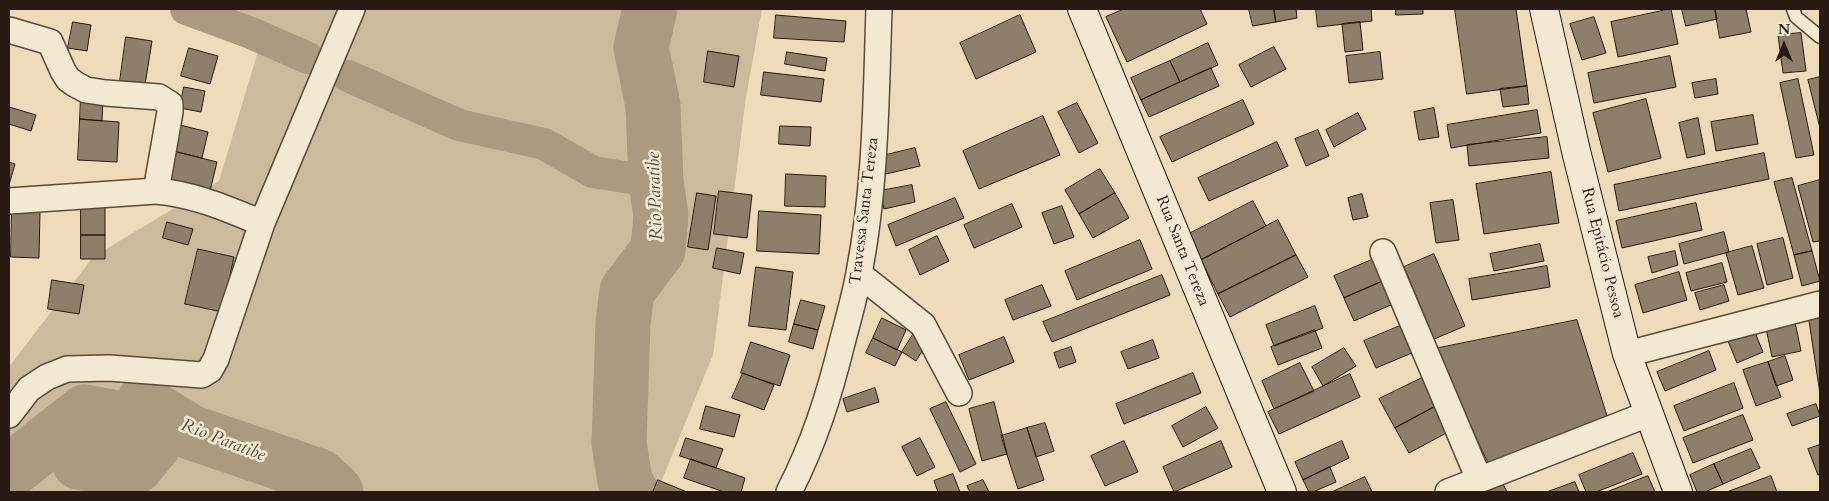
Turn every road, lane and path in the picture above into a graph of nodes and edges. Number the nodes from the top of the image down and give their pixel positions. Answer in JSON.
{"nodes":[{"id":1,"x":352,"y":9,"type":"edge"},
{"id":2,"x":879,"y":9,"type":"edge"},
{"id":3,"x":1082,"y":9,"type":"edge"},
{"id":4,"x":1544,"y":9,"type":"edge"},
{"id":5,"x":1793,"y":9,"type":"edge"},
{"id":6,"x":9,"y":30,"type":"edge"},
{"id":7,"x":1820,"y":37,"type":"edge"},
{"id":8,"x":156,"y":191,"type":"junction"},
{"id":9,"x":9,"y":201,"type":"edge"},
{"id":10,"x":262,"y":223,"type":"junction"},
{"id":11,"x":1383,"y":252,"type":"dead end"},
{"id":12,"x":859,"y":274,"type":"junction"},
{"id":13,"x":1820,"y":304,"type":"edge"},
{"id":14,"x":1627,"y":354,"type":"junction"},
{"id":15,"x":959,"y":394,"type":"dead end"},
{"id":16,"x":1648,"y":414,"type":"junction"},
{"id":17,"x":9,"y":415,"type":"edge"},
{"id":18,"x":1479,"y":479,"type":"junction"},
{"id":19,"x":789,"y":492,"type":"edge"},
{"id":20,"x":1282,"y":492,"type":"edge"},
{"id":21,"x":1448,"y":492,"type":"edge"},
{"id":22,"x":1678,"y":492,"type":"edge"}],
"edges":[{"from":1,"to":10,"type":"street"},
{"from":2,"to":12,"type":"street","name":"Travessa Santa Tereza"},
{"from":3,"to":20,"type":"main road","name":"Rua Santa Tereza"},
{"from":4,"to":14,"type":"main road","name":"Rua Epitácio Pessoa"},
{"from":5,"to":7,"type":"lane"},
{"from":6,"to":8,"type":"street"},
{"from":8,"to":9,"type":"street"},
{"from":8,"to":10,"type":"street"},
{"from":10,"to":17,"type":"street"},
{"from":11,"to":18,"type":"street"},
{"from":12,"to":15,"type":"street"},
{"from":12,"to":19,"type":"street","name":"Travessa Santa Tereza"},
{"from":13,"to":14,"type":"street"},
{"from":14,"to":16,"type":"main road","name":"Rua Epitácio Pessoa"},
{"from":16,"to":18,"type":"street"},
{"from":16,"to":22,"type":"main road","name":"Rua Epitácio Pessoa"},
{"from":18,"to":21,"type":"street"}]}
